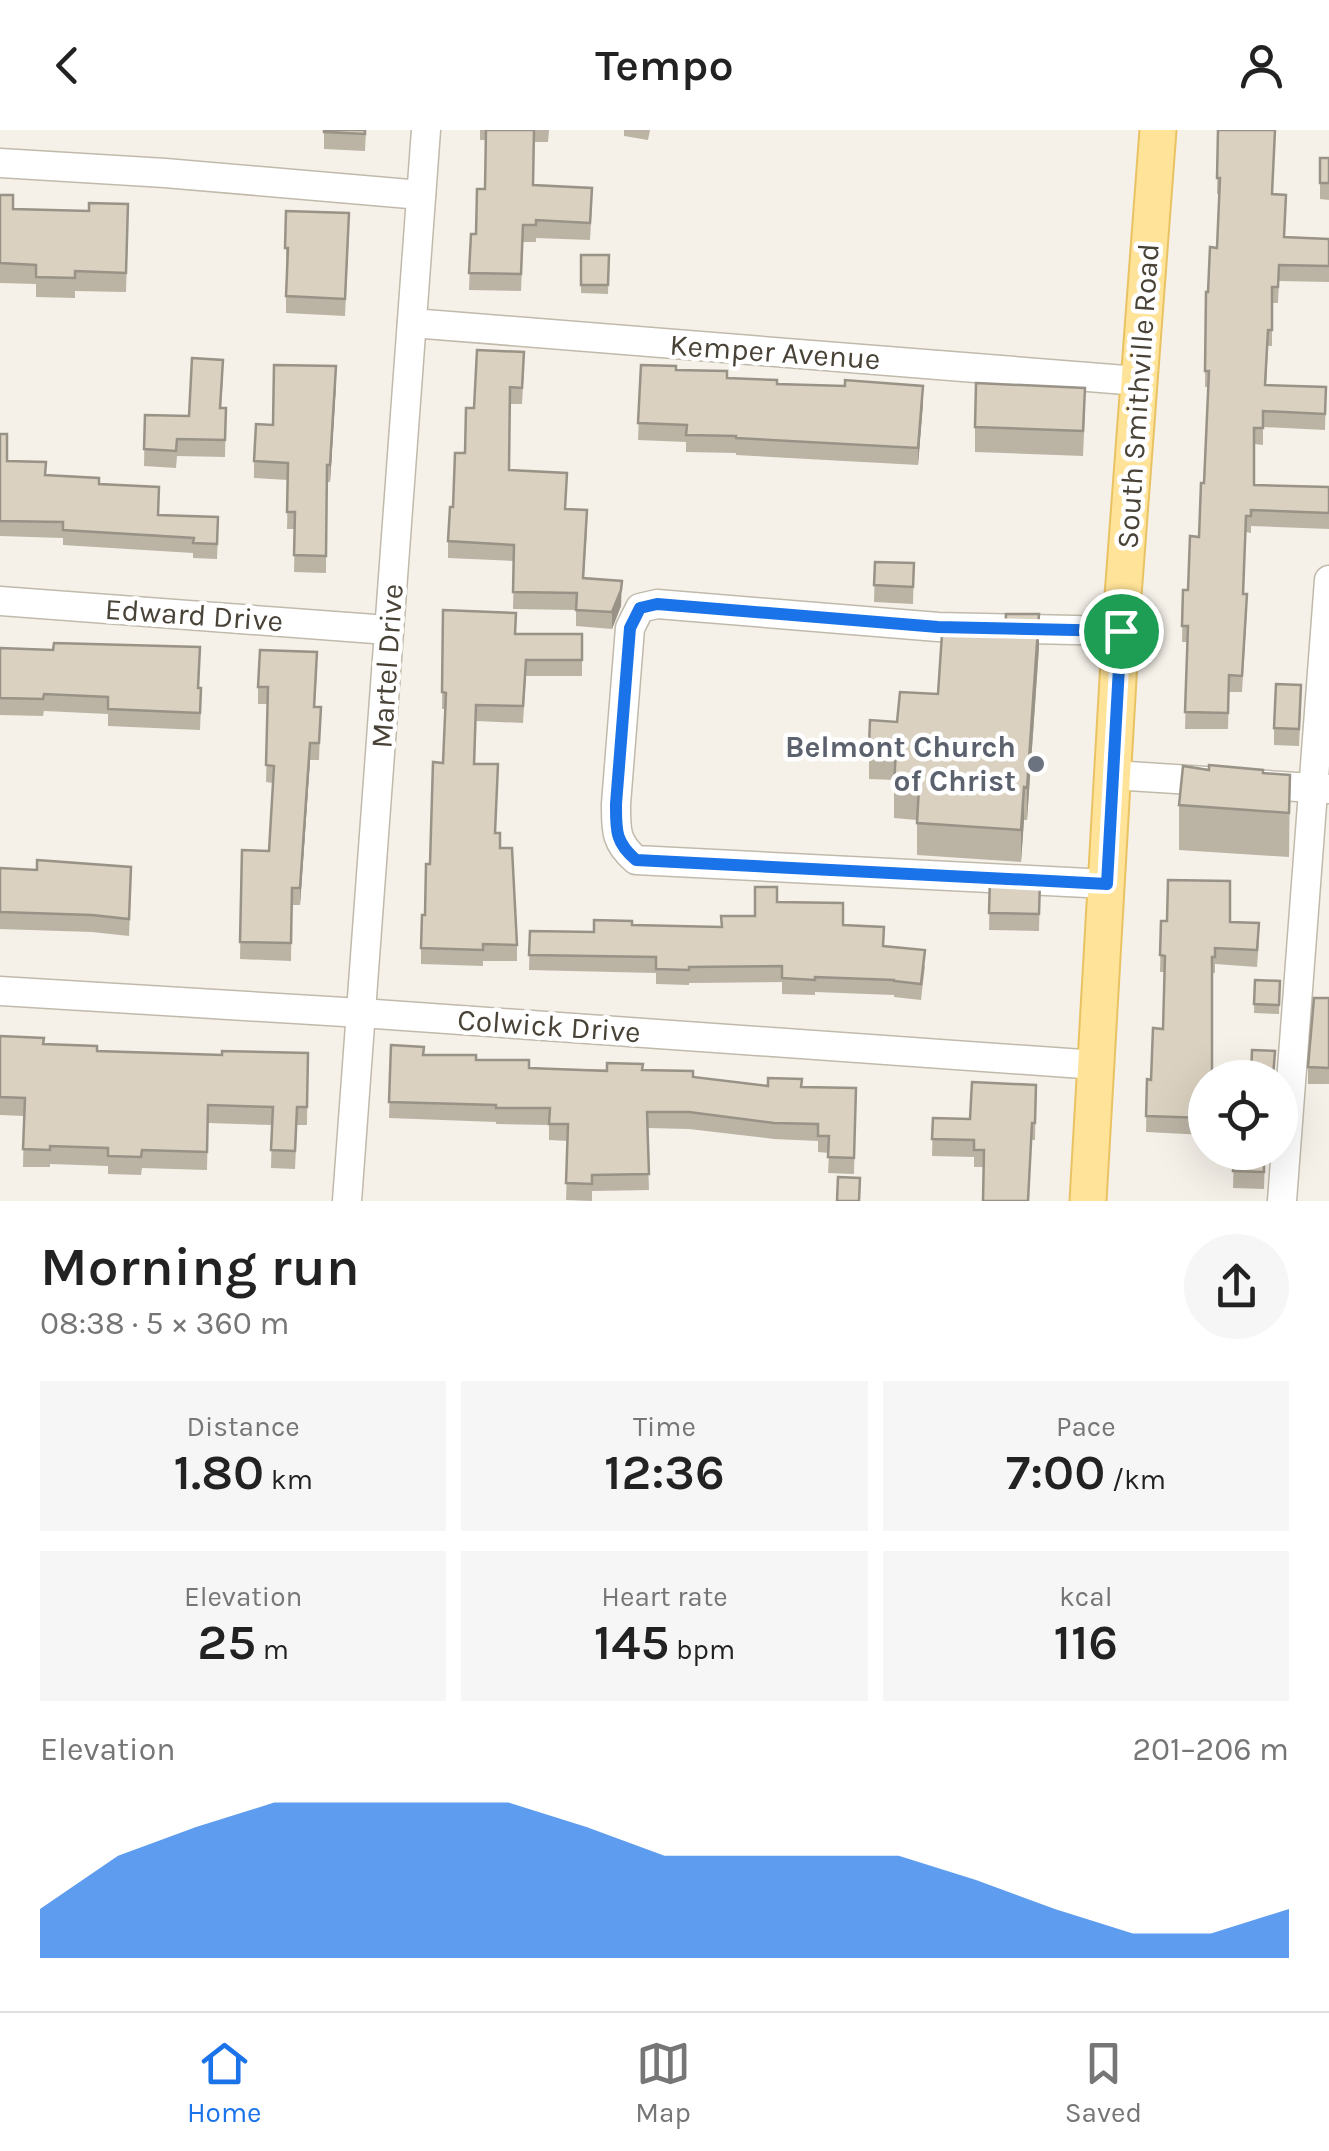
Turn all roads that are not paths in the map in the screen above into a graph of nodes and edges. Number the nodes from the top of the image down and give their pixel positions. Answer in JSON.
{"nodes":[{"id":1,"x":426,"y":130,"type":"edge"},
{"id":2,"x":1158,"y":130,"type":"edge"},
{"id":3,"x":0,"y":163,"type":"edge"},
{"id":4,"x":421,"y":195,"type":"junction"},
{"id":5,"x":412,"y":323,"type":"junction"},
{"id":6,"x":1138,"y":381,"type":"junction"},
{"id":7,"x":1329,"y":580,"type":"edge"},
{"id":8,"x":0,"y":601,"type":"edge"},
{"id":9,"x":388,"y":630,"type":"junction"},
{"id":10,"x":1121,"y":631,"type":"junction"},
{"id":11,"x":1113,"y":774,"type":"junction"},
{"id":12,"x":1321,"y":788,"type":"edge"},
{"id":13,"x":1107,"y":884,"type":"junction"},
{"id":14,"x":0,"y":991,"type":"edge"},
{"id":15,"x":361,"y":1013,"type":"junction"},
{"id":16,"x":1097,"y":1065,"type":"junction"},
{"id":17,"x":347,"y":1201,"type":"edge"},
{"id":18,"x":1088,"y":1201,"type":"edge"},
{"id":19,"x":1282,"y":1201,"type":"edge"}],
"edges":[{"from":1,"to":4,"type":"street","name":"Martel Drive"},
{"from":2,"to":6,"type":"main road","name":"South Smithville Road"},
{"from":3,"to":4,"type":"street"},
{"from":4,"to":5,"type":"street","name":"Martel Drive"},
{"from":5,"to":6,"type":"street","name":"Kemper Avenue"},
{"from":5,"to":9,"type":"street","name":"Martel Drive"},
{"from":6,"to":10,"type":"main road","name":"South Smithville Road"},
{"from":7,"to":12,"type":"street"},
{"from":8,"to":9,"type":"street","name":"Edward Drive"},
{"from":9,"to":15,"type":"street","name":"Martel Drive"},
{"from":10,"to":11,"type":"main road","name":"South Smithville Road"},
{"from":10,"to":13,"type":"street"},
{"from":11,"to":12,"type":"street"},
{"from":11,"to":13,"type":"main road","name":"South Smithville Road"},
{"from":12,"to":19,"type":"street"},
{"from":13,"to":16,"type":"main road","name":"South Smithville Road"},
{"from":14,"to":15,"type":"street","name":"Colwick Drive"},
{"from":15,"to":16,"type":"street","name":"Colwick Drive"},
{"from":15,"to":17,"type":"street","name":"Martel Drive"},
{"from":16,"to":18,"type":"main road","name":"South Smithville Road"}]}
